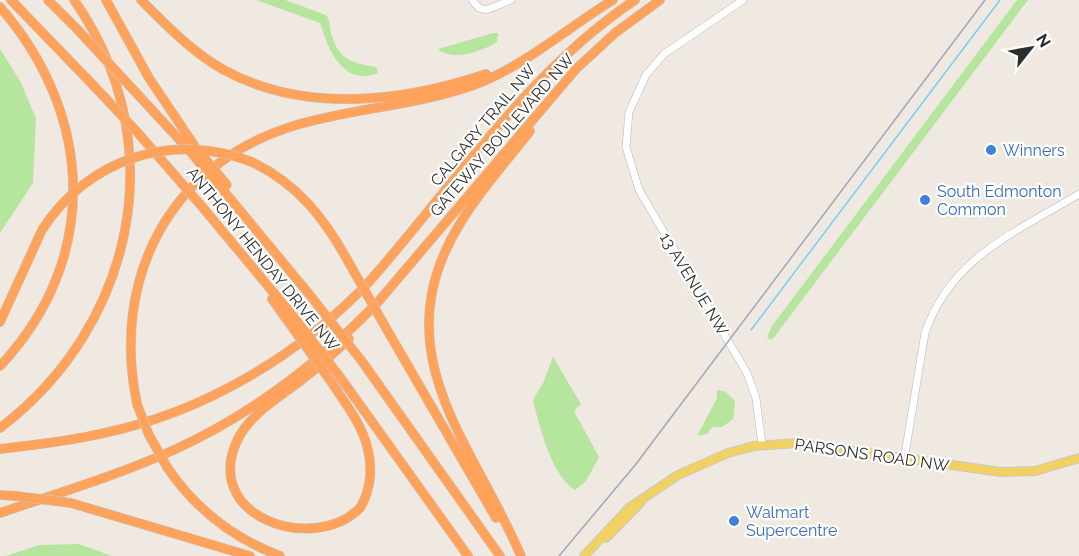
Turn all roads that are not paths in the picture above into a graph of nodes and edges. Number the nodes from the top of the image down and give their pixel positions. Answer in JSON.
{"nodes":[{"id":1,"x":11,"y":0,"type":"edge"},
{"id":2,"x":48,"y":0,"type":"edge"},
{"id":3,"x":74,"y":0,"type":"edge"},
{"id":4,"x":106,"y":0,"type":"edge"},
{"id":5,"x":141,"y":0,"type":"edge"},
{"id":6,"x":472,"y":0,"type":"edge"},
{"id":7,"x":511,"y":0,"type":"edge"},
{"id":8,"x":613,"y":0,"type":"edge"},
{"id":9,"x":635,"y":0,"type":"edge"},
{"id":10,"x":660,"y":0,"type":"edge"},
{"id":11,"x":743,"y":0,"type":"edge"},
{"id":12,"x":0,"y":7,"type":"edge"},
{"id":13,"x":513,"y":66,"type":"junction"},
{"id":14,"x":559,"y":87,"type":"junction"},
{"id":15,"x":191,"y":148,"type":"junction"},
{"id":16,"x":1079,"y":194,"type":"edge"},
{"id":17,"x":414,"y":261,"type":"junction"},
{"id":18,"x":0,"y":322,"type":"edge"},
{"id":19,"x":0,"y":366,"type":"edge"},
{"id":20,"x":336,"y":380,"type":"junction"},
{"id":21,"x":2,"y":426,"type":"edge"},
{"id":22,"x":762,"y":445,"type":"junction"},
{"id":23,"x":0,"y":449,"type":"edge"},
{"id":24,"x":1079,"y":458,"type":"edge"},
{"id":25,"x":904,"y":459,"type":"junction"},
{"id":26,"x":0,"y":495,"type":"edge"},
{"id":27,"x":0,"y":513,"type":"edge"},
{"id":28,"x":442,"y":517,"type":"junction"},
{"id":29,"x":260,"y":528,"type":"dead end"},
{"id":30,"x":324,"y":537,"type":"dead end"},
{"id":31,"x":250,"y":556,"type":"edge"},
{"id":32,"x":280,"y":556,"type":"edge"},
{"id":33,"x":462,"y":556,"type":"edge"},
{"id":34,"x":468,"y":556,"type":"edge"},
{"id":35,"x":500,"y":556,"type":"edge"},
{"id":36,"x":520,"y":556,"type":"edge"},
{"id":37,"x":585,"y":556,"type":"edge"}],
"edges":[{"from":1,"to":20,"type":"highway","name":"ANTHONY HENDAY DRIVE NW","bridge":true},
{"from":2,"to":15,"type":"highway","name":"ANTHONY HENDAY DRIVE NW","bridge":true},
{"from":3,"to":21,"type":"highway"},
{"from":4,"to":15,"type":"highway"},
{"from":5,"to":13,"type":"highway"},
{"from":6,"to":7,"type":"street"},
{"from":8,"to":13,"type":"highway"},
{"from":9,"to":23,"type":"highway","name":"CALGARY TRAIL NW"},
{"from":10,"to":14,"type":"highway","name":"GATEWAY BOULEVARD NW"},
{"from":11,"to":22,"type":"street","name":"13 AVENUE NW"},
{"from":12,"to":19,"type":"highway"},
{"from":13,"to":32,"type":"highway","bridge":true},
{"from":14,"to":17,"type":"highway","name":"GATEWAY BOULEVARD NW"},
{"from":14,"to":36,"type":"highway"},
{"from":15,"to":35,"type":"highway","name":"ANTHONY HENDAY DRIVE NW","bridge":true},
{"from":16,"to":25,"type":"street"},
{"from":17,"to":27,"type":"highway","name":"GATEWAY BOULEVARD NW"},
{"from":17,"to":29,"type":"highway"},
{"from":18,"to":36,"type":"highway","bridge":true},
{"from":20,"to":28,"type":"highway","name":"ANTHONY HENDAY DRIVE NW"},
{"from":20,"to":30,"type":"highway"},
{"from":22,"to":25,"type":"main road","name":"PARSONS ROAD NW"},
{"from":22,"to":37,"type":"main road","name":"PARSONS ROAD NW"},
{"from":24,"to":25,"type":"main road","name":"PARSONS ROAD NW"},
{"from":26,"to":31,"type":"highway","bridge":true},
{"from":28,"to":33,"type":"highway"},
{"from":28,"to":34,"type":"highway","name":"ANTHONY HENDAY DRIVE NW"}]}
